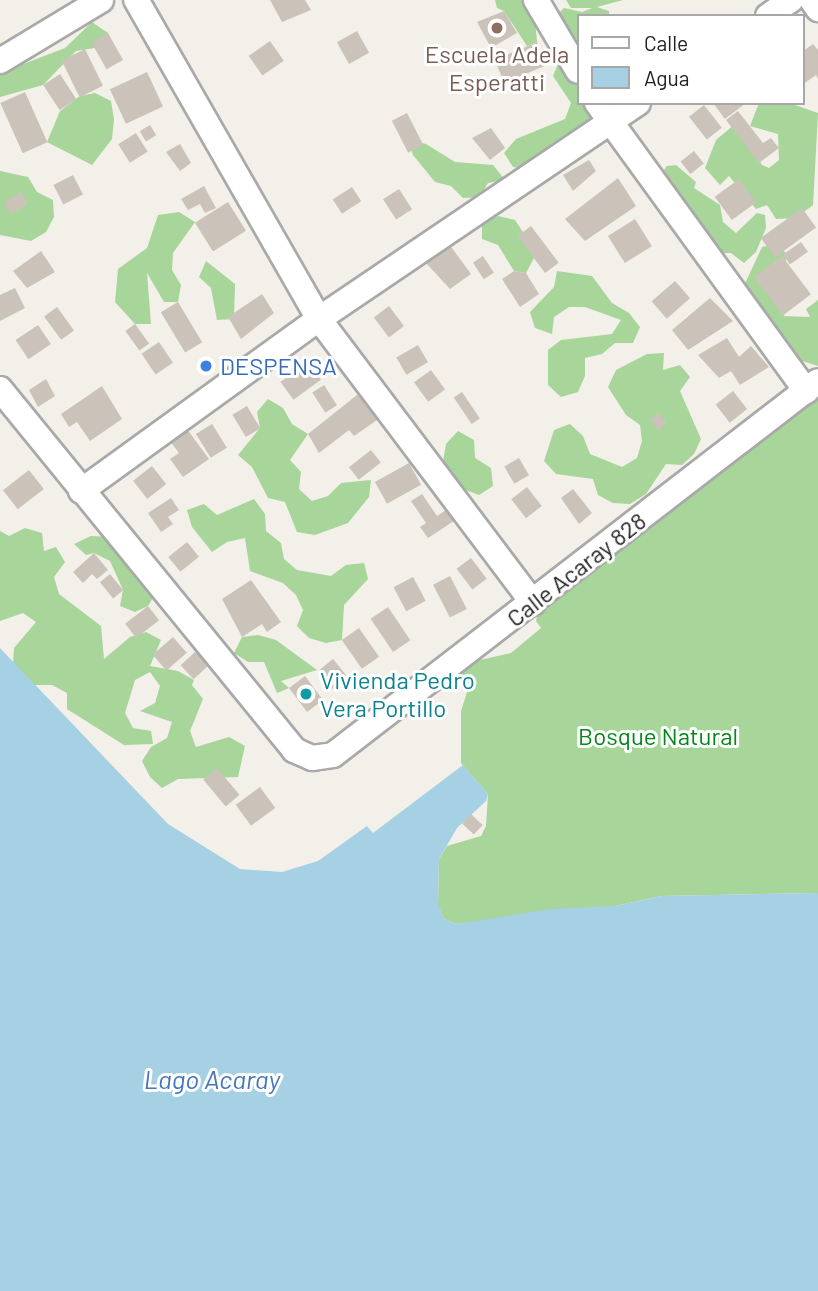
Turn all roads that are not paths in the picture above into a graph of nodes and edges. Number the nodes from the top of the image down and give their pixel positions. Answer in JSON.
{"nodes":[{"id":1,"x":101,"y":0,"type":"edge"},
{"id":2,"x":136,"y":0,"type":"edge"},
{"id":3,"x":536,"y":0,"type":"edge"},
{"id":4,"x":791,"y":0,"type":"edge"},
{"id":5,"x":812,"y":0,"type":"edge"},
{"id":6,"x":818,"y":9,"type":"edge"},
{"id":7,"x":771,"y":14,"type":"edge"},
{"id":8,"x":0,"y":61,"type":"edge"},
{"id":9,"x":576,"y":68,"type":"edge"},
{"id":10,"x":631,"y":105,"type":"edge"},
{"id":11,"x":603,"y":113,"type":"edge"},
{"id":12,"x":319,"y":319,"type":"junction"},
{"id":13,"x":812,"y":386,"type":"edge"},
{"id":14,"x":0,"y":389,"type":"edge"},
{"id":15,"x":81,"y":491,"type":"junction"},
{"id":16,"x":533,"y":603,"type":"junction"}],
"edges":[{"from":1,"to":8,"type":"street"},
{"from":2,"to":12,"type":"street"},
{"from":3,"to":9,"type":"street"},
{"from":4,"to":7,"type":"street"},
{"from":5,"to":6,"type":"street"},
{"from":10,"to":11,"type":"street"},
{"from":11,"to":12,"type":"street"},
{"from":11,"to":13,"type":"street"},
{"from":12,"to":15,"type":"street"},
{"from":12,"to":16,"type":"street"},
{"from":13,"to":16,"type":"street","name":"Calle Acaray 828"},
{"from":14,"to":15,"type":"street"},
{"from":15,"to":16,"type":"street","name":"Calle Acaray 828"}]}
